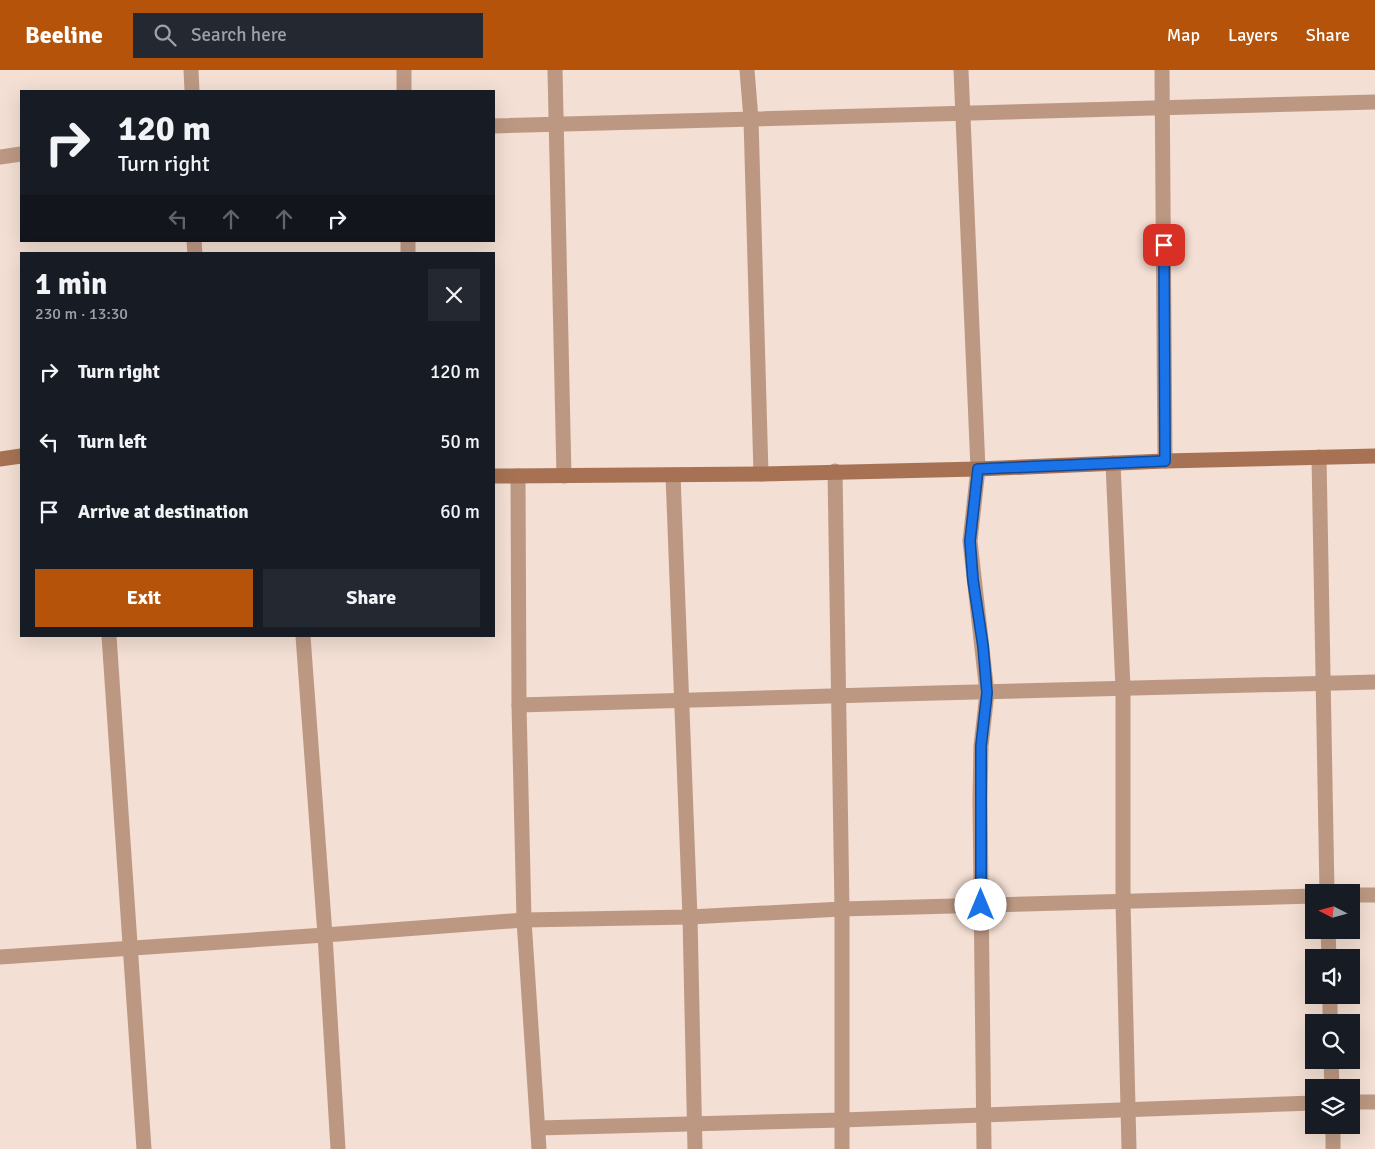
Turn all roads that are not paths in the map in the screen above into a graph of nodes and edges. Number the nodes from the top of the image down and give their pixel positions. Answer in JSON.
{"nodes":[{"id":1,"x":191,"y":70,"type":"edge"},
{"id":2,"x":404,"y":70,"type":"edge"},
{"id":3,"x":555,"y":70,"type":"edge"},
{"id":4,"x":747,"y":70,"type":"edge"},
{"id":5,"x":961,"y":70,"type":"edge"},
{"id":6,"x":1162,"y":70,"type":"edge"},
{"id":7,"x":192,"y":90,"type":"edge"},
{"id":8,"x":404,"y":90,"type":"edge"},
{"id":9,"x":1375,"y":102,"type":"edge"},
{"id":10,"x":1163,"y":108,"type":"junction"},
{"id":11,"x":962,"y":113,"type":"junction"},
{"id":12,"x":751,"y":119,"type":"junction"},
{"id":13,"x":556,"y":124,"type":"junction"},
{"id":14,"x":495,"y":126,"type":"edge"},
{"id":15,"x":20,"y":154,"type":"edge"},
{"id":16,"x":0,"y":157,"type":"edge"},
{"id":17,"x":20,"y":456,"type":"edge"},
{"id":18,"x":1375,"y":456,"type":"edge"},
{"id":19,"x":1319,"y":457,"type":"junction"},
{"id":20,"x":0,"y":459,"type":"edge"},
{"id":21,"x":1165,"y":461,"type":"junction"},
{"id":22,"x":1113,"y":463,"type":"junction"},
{"id":23,"x":978,"y":469,"type":"junction"},
{"id":24,"x":835,"y":471,"type":"junction"},
{"id":25,"x":761,"y":474,"type":"junction"},
{"id":26,"x":673,"y":475,"type":"junction"},
{"id":27,"x":495,"y":476,"type":"edge"},
{"id":28,"x":518,"y":476,"type":"junction"},
{"id":29,"x":564,"y":476,"type":"junction"},
{"id":30,"x":109,"y":637,"type":"edge"},
{"id":31,"x":303,"y":637,"type":"edge"},
{"id":32,"x":1375,"y":682,"type":"edge"},
{"id":33,"x":1324,"y":683,"type":"junction"},
{"id":34,"x":1123,"y":688,"type":"junction"},
{"id":35,"x":987,"y":693,"type":"junction"},
{"id":36,"x":838,"y":695,"type":"junction"},
{"id":37,"x":680,"y":699,"type":"junction"},
{"id":38,"x":518,"y":705,"type":"junction"},
{"id":39,"x":1327,"y":884,"type":"edge"},
{"id":40,"x":1360,"y":895,"type":"edge"},
{"id":41,"x":1375,"y":895,"type":"edge"},
{"id":42,"x":1305,"y":896,"type":"edge"},
{"id":43,"x":1123,"y":901,"type":"junction"},
{"id":44,"x":981,"y":905,"type":"junction"},
{"id":45,"x":842,"y":909,"type":"junction"},
{"id":46,"x":690,"y":917,"type":"junction"},
{"id":47,"x":524,"y":920,"type":"junction"},
{"id":48,"x":325,"y":935,"type":"junction"},
{"id":49,"x":130,"y":948,"type":"junction"},
{"id":50,"x":0,"y":957,"type":"edge"},
{"id":51,"x":1360,"y":1102,"type":"edge"},
{"id":52,"x":1375,"y":1102,"type":"edge"},
{"id":53,"x":1305,"y":1103,"type":"edge"},
{"id":54,"x":1128,"y":1110,"type":"junction"},
{"id":55,"x":983,"y":1115,"type":"junction"},
{"id":56,"x":842,"y":1120,"type":"junction"},
{"id":57,"x":694,"y":1124,"type":"junction"},
{"id":58,"x":538,"y":1128,"type":"junction"},
{"id":59,"x":1333,"y":1134,"type":"edge"},
{"id":60,"x":144,"y":1149,"type":"edge"},
{"id":61,"x":338,"y":1149,"type":"edge"},
{"id":62,"x":539,"y":1149,"type":"edge"},
{"id":63,"x":695,"y":1149,"type":"edge"},
{"id":64,"x":842,"y":1149,"type":"edge"},
{"id":65,"x":984,"y":1149,"type":"edge"},
{"id":66,"x":1129,"y":1149,"type":"edge"},
{"id":67,"x":1333,"y":1149,"type":"edge"}],
"edges":[{"from":1,"to":7,"type":"street"},
{"from":2,"to":8,"type":"street"},
{"from":3,"to":13,"type":"street"},
{"from":4,"to":12,"type":"street"},
{"from":5,"to":11,"type":"street"},
{"from":6,"to":10,"type":"street"},
{"from":9,"to":10,"type":"street"},
{"from":10,"to":11,"type":"street"},
{"from":10,"to":21,"type":"street"},
{"from":11,"to":12,"type":"street"},
{"from":11,"to":23,"type":"street"},
{"from":12,"to":13,"type":"street"},
{"from":12,"to":25,"type":"street"},
{"from":13,"to":14,"type":"street"},
{"from":13,"to":29,"type":"street"},
{"from":15,"to":16,"type":"street"},
{"from":17,"to":20,"type":"street"},
{"from":18,"to":19,"type":"street"},
{"from":19,"to":21,"type":"street"},
{"from":19,"to":33,"type":"street"},
{"from":21,"to":22,"type":"street"},
{"from":22,"to":23,"type":"street"},
{"from":22,"to":34,"type":"street"},
{"from":23,"to":24,"type":"street"},
{"from":23,"to":35,"type":"street"},
{"from":24,"to":25,"type":"street"},
{"from":24,"to":36,"type":"street"},
{"from":25,"to":26,"type":"street"},
{"from":26,"to":29,"type":"street"},
{"from":26,"to":37,"type":"street"},
{"from":27,"to":28,"type":"street"},
{"from":28,"to":29,"type":"street"},
{"from":28,"to":38,"type":"street"},
{"from":30,"to":49,"type":"street"},
{"from":31,"to":48,"type":"street"},
{"from":32,"to":33,"type":"street"},
{"from":33,"to":34,"type":"street"},
{"from":33,"to":39,"type":"street"},
{"from":34,"to":35,"type":"street"},
{"from":34,"to":43,"type":"street"},
{"from":35,"to":36,"type":"street"},
{"from":35,"to":44,"type":"street"},
{"from":36,"to":37,"type":"street"},
{"from":36,"to":45,"type":"street"},
{"from":37,"to":38,"type":"street"},
{"from":37,"to":46,"type":"street"},
{"from":38,"to":47,"type":"street"},
{"from":40,"to":41,"type":"street"},
{"from":42,"to":43,"type":"street"},
{"from":43,"to":44,"type":"street"},
{"from":43,"to":54,"type":"street"},
{"from":44,"to":45,"type":"street"},
{"from":44,"to":55,"type":"street"},
{"from":45,"to":46,"type":"street"},
{"from":45,"to":56,"type":"street"},
{"from":46,"to":47,"type":"street"},
{"from":46,"to":57,"type":"street"},
{"from":47,"to":48,"type":"street"},
{"from":47,"to":58,"type":"street"},
{"from":48,"to":49,"type":"street"},
{"from":48,"to":61,"type":"street"},
{"from":49,"to":50,"type":"street"},
{"from":49,"to":60,"type":"street"},
{"from":51,"to":52,"type":"street"},
{"from":53,"to":54,"type":"street"},
{"from":54,"to":55,"type":"street"},
{"from":54,"to":66,"type":"street"},
{"from":55,"to":56,"type":"street"},
{"from":55,"to":65,"type":"street"},
{"from":56,"to":57,"type":"street"},
{"from":56,"to":64,"type":"street"},
{"from":57,"to":58,"type":"street"},
{"from":57,"to":63,"type":"street"},
{"from":58,"to":62,"type":"street"},
{"from":59,"to":67,"type":"street"}]}
